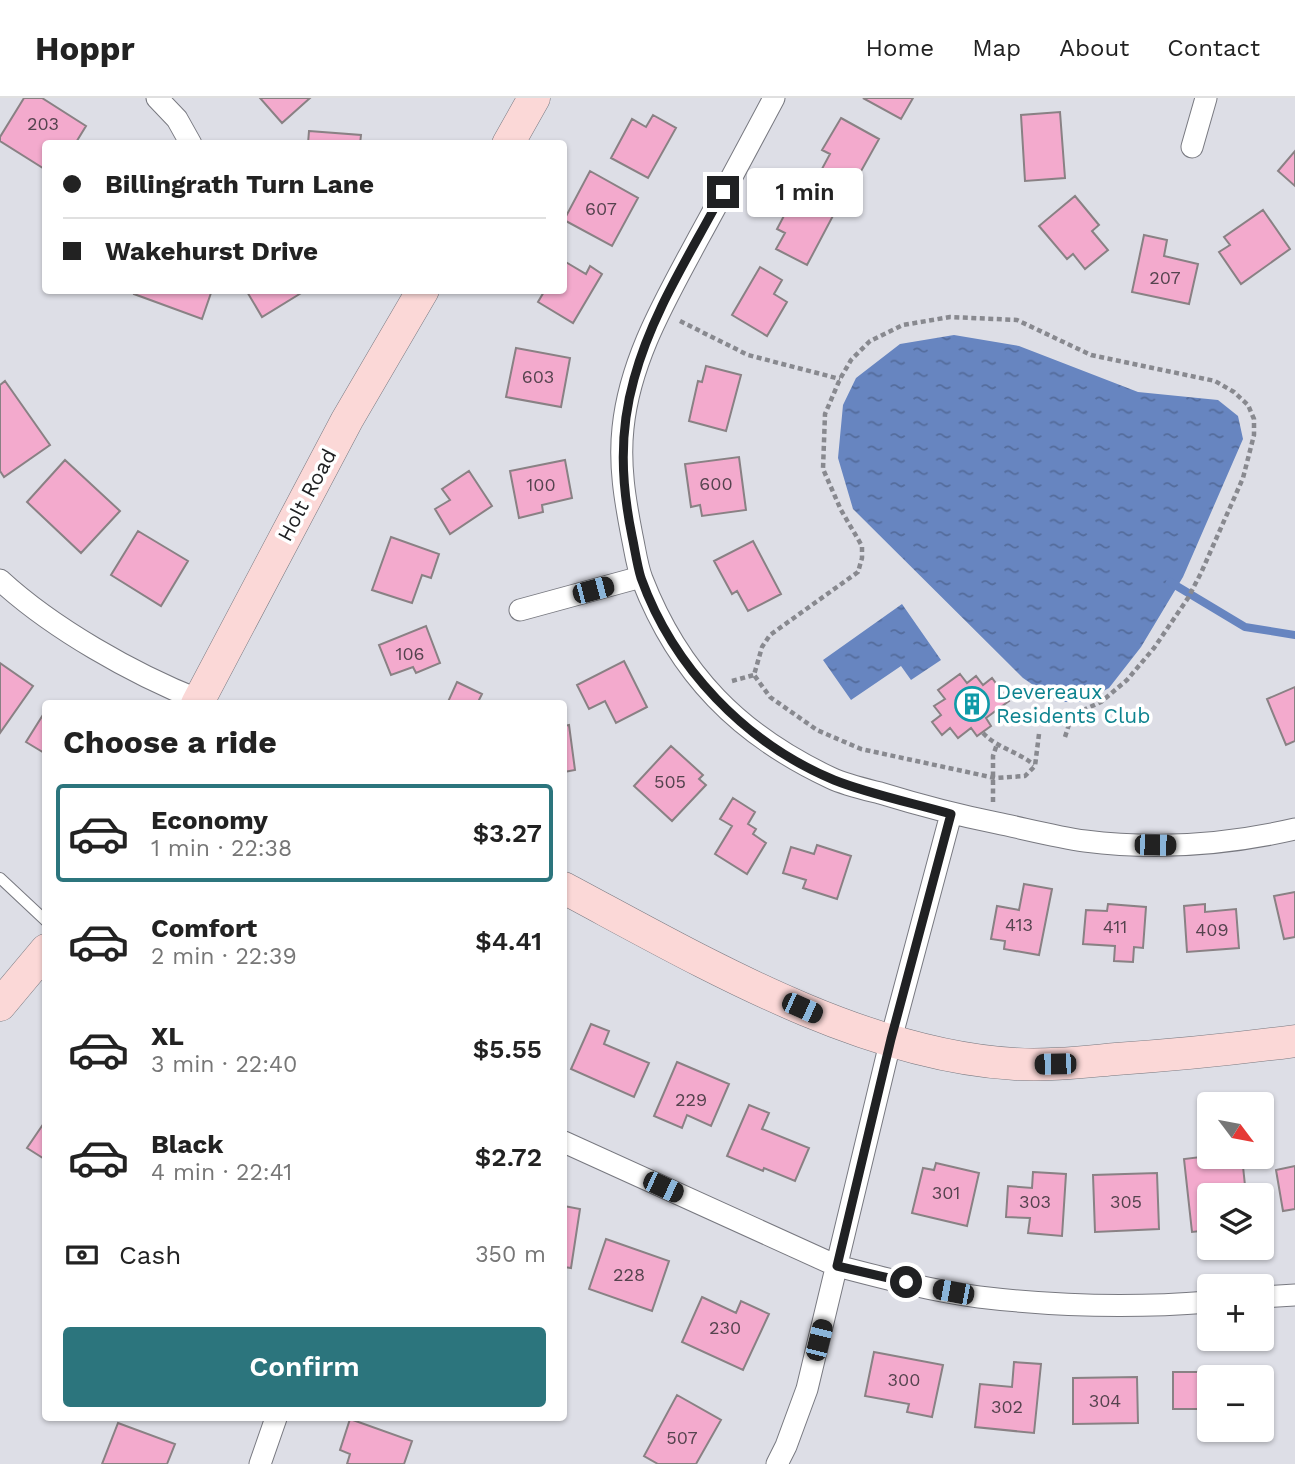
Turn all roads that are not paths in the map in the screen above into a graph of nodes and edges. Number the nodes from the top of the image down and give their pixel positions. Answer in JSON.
{"nodes":[{"id":1,"x":157,"y":98,"type":"edge"},
{"id":2,"x":534,"y":98,"type":"edge"},
{"id":3,"x":774,"y":98,"type":"edge"},
{"id":4,"x":1206,"y":98,"type":"edge"},
{"id":5,"x":189,"y":140,"type":"edge"},
{"id":6,"x":510,"y":140,"type":"edge"},
{"id":7,"x":1192,"y":147,"type":"dead end"},
{"id":8,"x":421,"y":294,"type":"edge"},
{"id":9,"x":641,"y":577,"type":"junction"},
{"id":10,"x":0,"y":580,"type":"edge"},
{"id":11,"x":520,"y":610,"type":"dead end"},
{"id":12,"x":195,"y":700,"type":"edge"},
{"id":13,"x":201,"y":700,"type":"edge"},
{"id":14,"x":951,"y":814,"type":"junction"},
{"id":15,"x":1295,"y":829,"type":"edge"},
{"id":16,"x":0,"y":877,"type":"edge"},
{"id":17,"x":567,"y":890,"type":"edge"},
{"id":18,"x":42,"y":917,"type":"edge"},
{"id":19,"x":42,"y":955,"type":"edge"},
{"id":20,"x":0,"y":1005,"type":"edge"},
{"id":21,"x":891,"y":1039,"type":"junction"},
{"id":22,"x":1295,"y":1041,"type":"edge"},
{"id":23,"x":567,"y":1143,"type":"edge"},
{"id":24,"x":837,"y":1266,"type":"junction"},
{"id":25,"x":1295,"y":1295,"type":"edge"},
{"id":26,"x":1274,"y":1296,"type":"edge"},
{"id":27,"x":1197,"y":1303,"type":"edge"},
{"id":28,"x":275,"y":1421,"type":"edge"},
{"id":29,"x":260,"y":1464,"type":"edge"},
{"id":30,"x":777,"y":1464,"type":"edge"}],
"edges":[{"from":1,"to":5,"type":"street"},
{"from":2,"to":6,"type":"street"},
{"from":3,"to":9,"type":"street"},
{"from":4,"to":7,"type":"street"},
{"from":8,"to":13,"type":"street","name":"Holt Road"},
{"from":9,"to":11,"type":"street"},
{"from":9,"to":14,"type":"street"},
{"from":10,"to":12,"type":"street"},
{"from":14,"to":15,"type":"street"},
{"from":14,"to":21,"type":"street"},
{"from":16,"to":18,"type":"lane"},
{"from":17,"to":21,"type":"street"},
{"from":19,"to":20,"type":"street"},
{"from":21,"to":22,"type":"street"},
{"from":21,"to":24,"type":"street"},
{"from":23,"to":24,"type":"street"},
{"from":24,"to":27,"type":"street"},
{"from":24,"to":30,"type":"street"},
{"from":25,"to":26,"type":"street"},
{"from":28,"to":29,"type":"street"}]}
